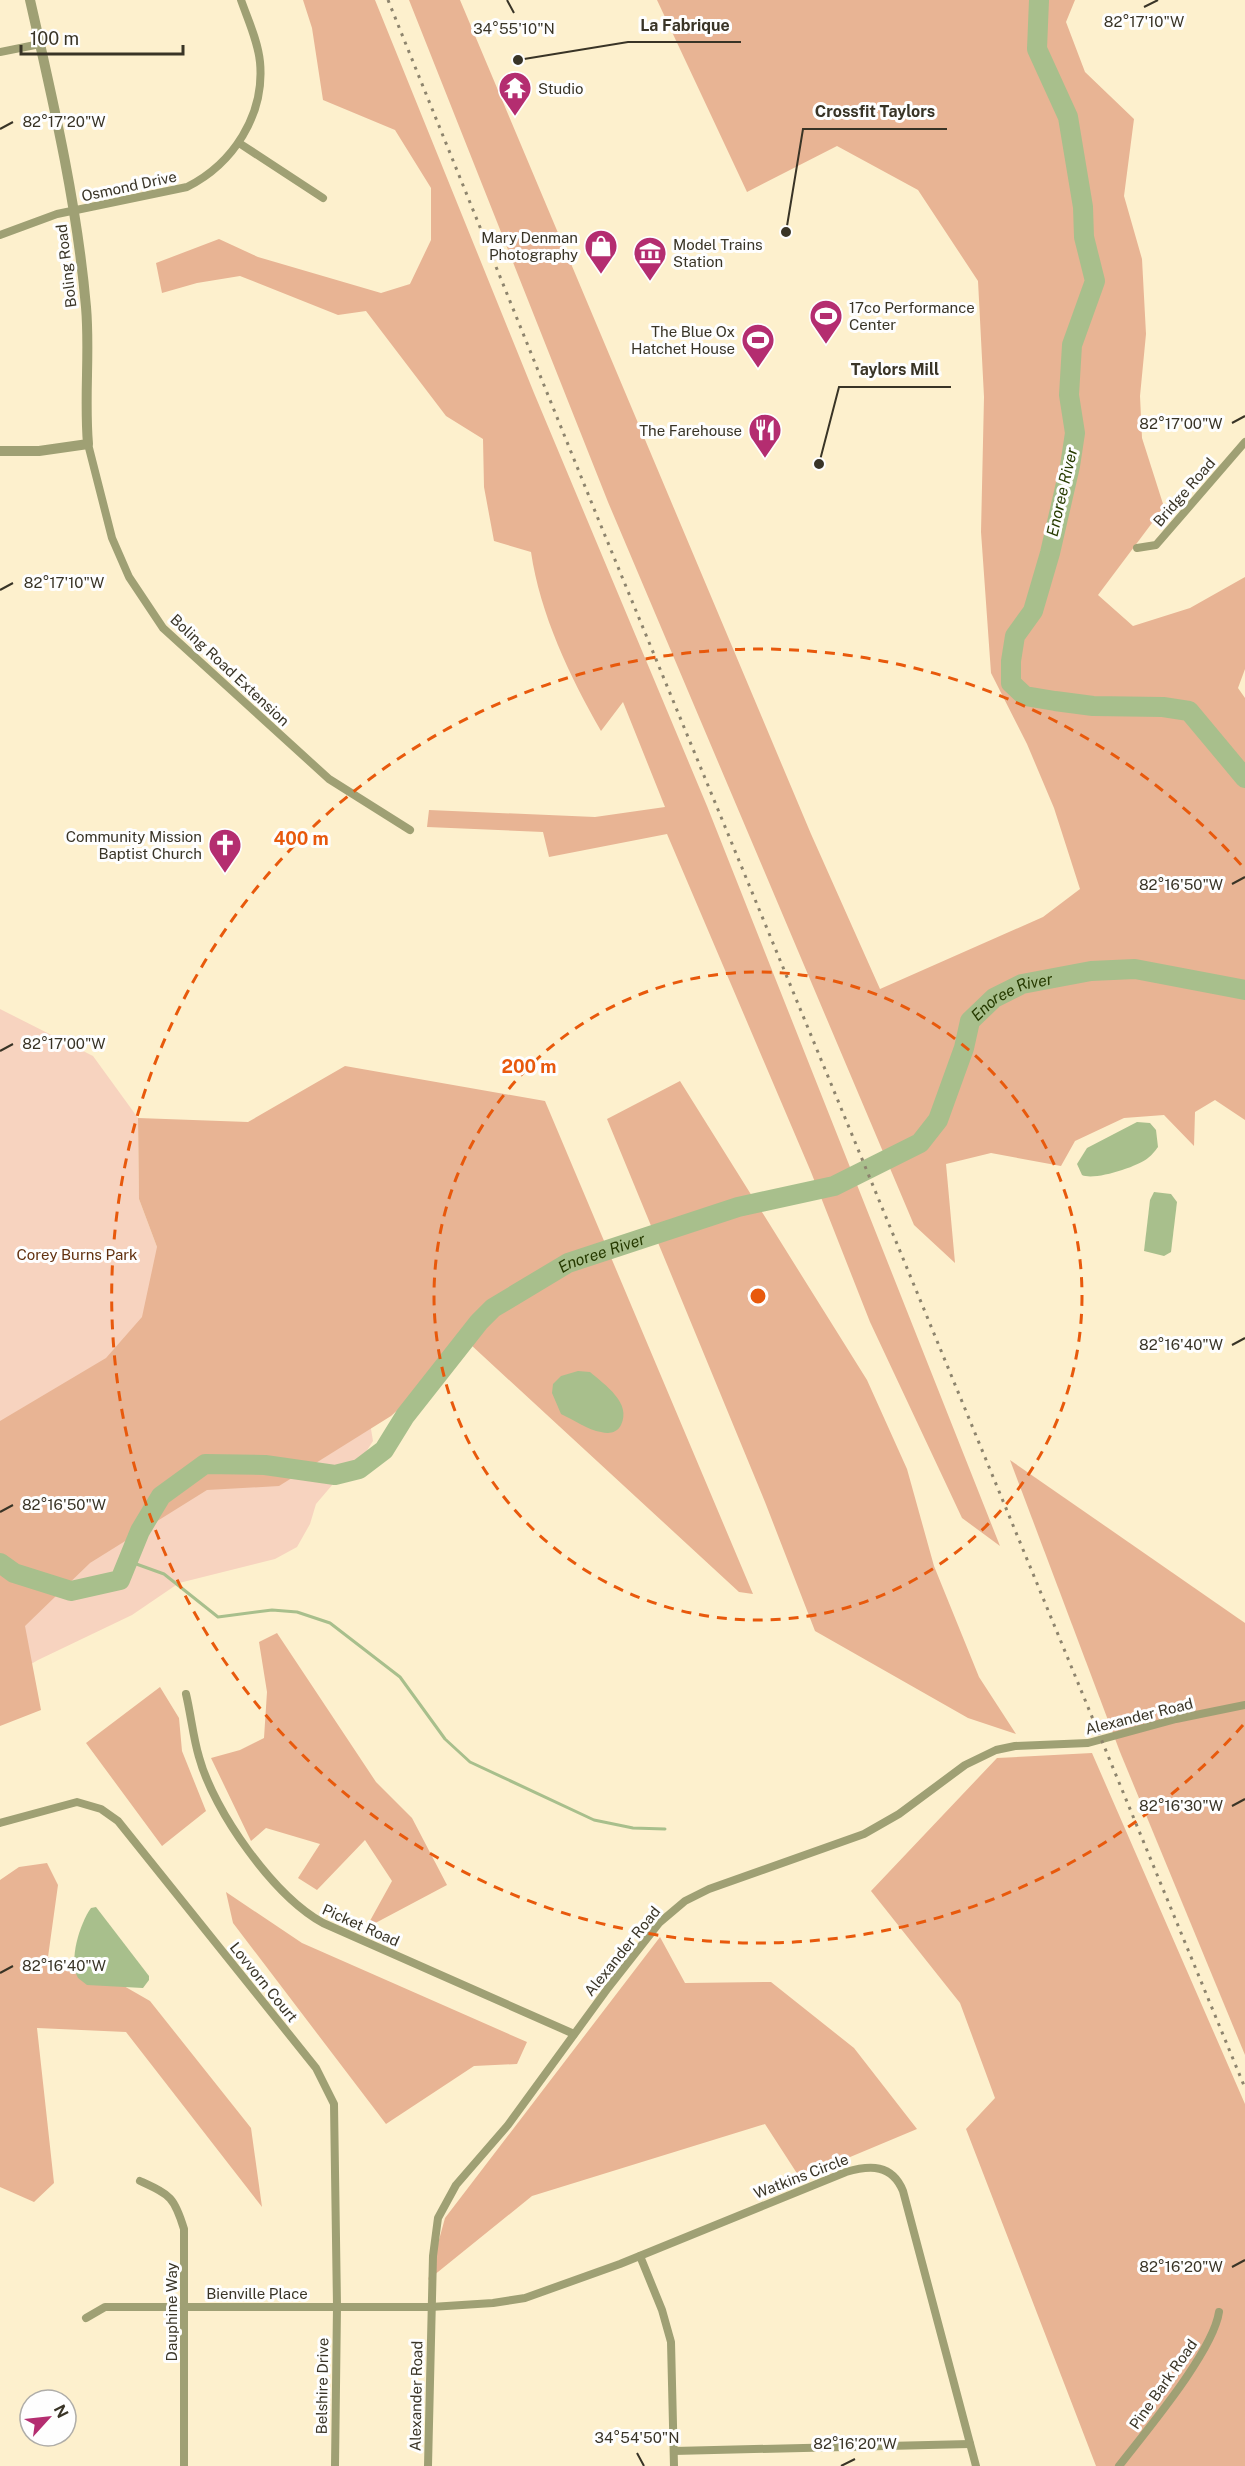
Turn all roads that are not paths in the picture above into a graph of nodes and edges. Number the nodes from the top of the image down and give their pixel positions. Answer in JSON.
{"nodes":[{"id":1,"x":30,"y":0,"type":"edge"},
{"id":2,"x":241,"y":0,"type":"edge"},
{"id":3,"x":40,"y":44,"type":"junction"},
{"id":4,"x":0,"y":52,"type":"edge"},
{"id":5,"x":239,"y":142,"type":"junction"},
{"id":6,"x":323,"y":198,"type":"dead end"},
{"id":7,"x":74,"y":211,"type":"junction"},
{"id":8,"x":0,"y":235,"type":"edge"},
{"id":9,"x":1245,"y":442,"type":"edge"},
{"id":10,"x":88,"y":444,"type":"junction"},
{"id":11,"x":0,"y":451,"type":"edge"},
{"id":12,"x":1137,"y":548,"type":"dead end"},
{"id":13,"x":410,"y":830,"type":"dead end"},
{"id":14,"x":186,"y":1694,"type":"dead end"},
{"id":15,"x":1245,"y":1705,"type":"edge"},
{"id":16,"x":0,"y":1822,"type":"edge"},
{"id":17,"x":574,"y":2034,"type":"junction"},
{"id":18,"x":140,"y":2181,"type":"dead end"},
{"id":19,"x":640,"y":2256,"type":"junction"},
{"id":20,"x":184,"y":2306,"type":"junction"},
{"id":21,"x":337,"y":2306,"type":"junction"},
{"id":22,"x":431,"y":2307,"type":"junction"},
{"id":23,"x":1219,"y":2312,"type":"dead end"},
{"id":24,"x":86,"y":2318,"type":"dead end"},
{"id":25,"x":970,"y":2444,"type":"junction"},
{"id":26,"x":674,"y":2451,"type":"junction"},
{"id":27,"x":184,"y":2466,"type":"edge"},
{"id":28,"x":335,"y":2466,"type":"edge"},
{"id":29,"x":428,"y":2466,"type":"edge"},
{"id":30,"x":674,"y":2466,"type":"edge"},
{"id":31,"x":976,"y":2466,"type":"edge"},
{"id":32,"x":1119,"y":2466,"type":"edge"}],
"edges":[{"from":1,"to":3,"type":"street","name":"Boling Road"},
{"from":2,"to":5,"type":"street","name":"Osmond Drive"},
{"from":3,"to":4,"type":"street"},
{"from":3,"to":7,"type":"street","name":"Boling Road"},
{"from":5,"to":6,"type":"street"},
{"from":5,"to":7,"type":"street","name":"Osmond Drive"},
{"from":7,"to":8,"type":"street","name":"Osmond Drive"},
{"from":7,"to":10,"type":"street","name":"Boling Road"},
{"from":9,"to":12,"type":"street","name":"Bridge Road"},
{"from":10,"to":11,"type":"street"},
{"from":10,"to":13,"type":"street","name":"Boling Road Extension"},
{"from":14,"to":17,"type":"street","name":"Picket Road"},
{"from":15,"to":17,"type":"street","name":"Alexander Road"},
{"from":16,"to":21,"type":"street","name":"Lovvorn Court"},
{"from":17,"to":22,"type":"street","name":"Alexander Road"},
{"from":18,"to":20,"type":"street","name":"Dauphine Way"},
{"from":19,"to":22,"type":"street","name":"Watkins Circle"},
{"from":19,"to":25,"type":"street","name":"Watkins Circle"},
{"from":19,"to":26,"type":"street"},
{"from":20,"to":21,"type":"street","name":"Bienville Place"},
{"from":20,"to":24,"type":"street","name":"Bienville Place"},
{"from":20,"to":27,"type":"street","name":"Dauphine Way"},
{"from":21,"to":22,"type":"street","name":"Bienville Place"},
{"from":21,"to":28,"type":"street","name":"Belshire Drive"},
{"from":22,"to":29,"type":"street","name":"Alexander Road"},
{"from":23,"to":32,"type":"street","name":"Pine Bark Road"},
{"from":25,"to":26,"type":"street"},
{"from":25,"to":31,"type":"street","name":"Watkins Circle"},
{"from":26,"to":30,"type":"street"}]}
